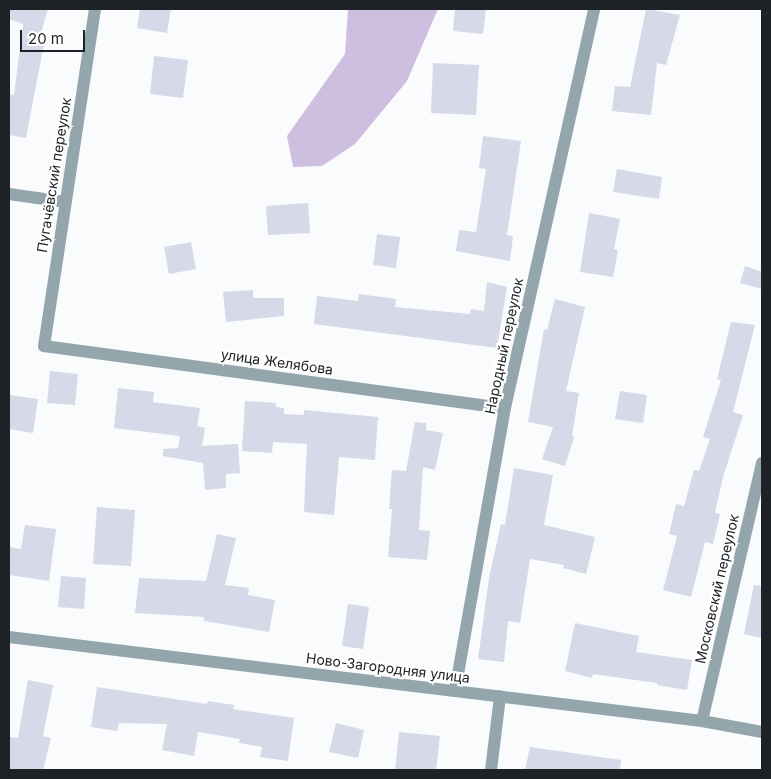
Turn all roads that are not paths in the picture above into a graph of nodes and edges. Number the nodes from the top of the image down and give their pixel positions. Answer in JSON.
{"nodes":[{"id":1,"x":95,"y":9,"type":"edge"},
{"id":2,"x":594,"y":9,"type":"edge"},
{"id":3,"x":9,"y":194,"type":"edge"},
{"id":4,"x":65,"y":202,"type":"junction"},
{"id":5,"x":44,"y":346,"type":"joint"},
{"id":6,"x":506,"y":408,"type":"junction"},
{"id":7,"x":762,"y":463,"type":"edge"},
{"id":8,"x":9,"y":637,"type":"edge"},
{"id":9,"x":455,"y":691,"type":"junction"},
{"id":10,"x":500,"y":697,"type":"junction"},
{"id":11,"x":702,"y":721,"type":"junction"},
{"id":12,"x":762,"y":732,"type":"edge"},
{"id":13,"x":491,"y":770,"type":"edge"}],
"edges":[{"from":1,"to":4,"type":"street","name":"Пугачёвский переулок"},
{"from":2,"to":6,"type":"street","name":"Народный переулок"},
{"from":3,"to":4,"type":"street"},
{"from":4,"to":5,"type":"street","name":"Пугачёвский переулок"},
{"from":5,"to":6,"type":"street","name":"улица Желябова"},
{"from":6,"to":9,"type":"street","name":"Народный переулок"},
{"from":7,"to":11,"type":"street","name":"Московский переулок"},
{"from":8,"to":9,"type":"street","name":"Ново-Загородняя улица"},
{"from":9,"to":10,"type":"street","name":"Ново-Загородняя улица"},
{"from":10,"to":11,"type":"street","name":"Ново-Загородняя улица"},
{"from":10,"to":13,"type":"street"},
{"from":11,"to":12,"type":"street","name":"Ново-Загородняя улица"}]}
